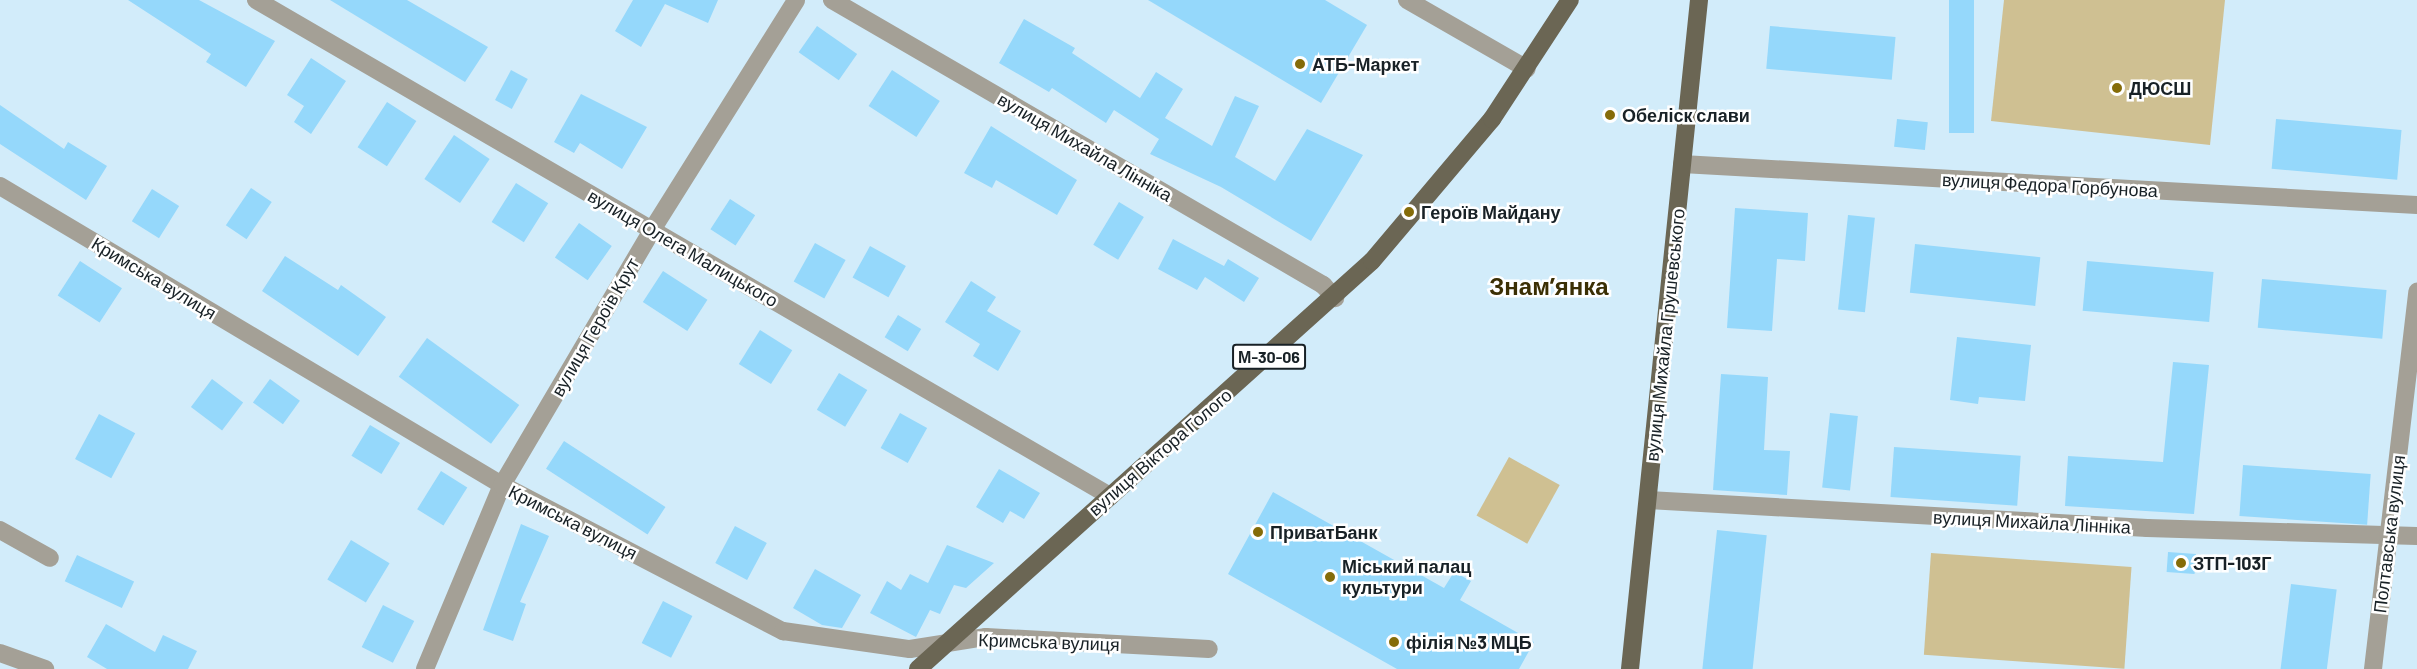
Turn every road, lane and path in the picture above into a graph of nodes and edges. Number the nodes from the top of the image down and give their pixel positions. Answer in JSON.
{"nodes":[{"id":1,"x":256,"y":0,"type":"edge"},
{"id":2,"x":796,"y":0,"type":"edge"},
{"id":3,"x":832,"y":0,"type":"edge"},
{"id":4,"x":1407,"y":0,"type":"edge"},
{"id":5,"x":1570,"y":0,"type":"edge"},
{"id":6,"x":1699,"y":0,"type":"edge"},
{"id":7,"x":1527,"y":69,"type":"junction"},
{"id":8,"x":1682,"y":165,"type":"junction"},
{"id":9,"x":0,"y":186,"type":"edge"},
{"id":10,"x":2417,"y":205,"type":"edge"},
{"id":11,"x":652,"y":230,"type":"junction"},
{"id":12,"x":2417,"y":292,"type":"edge"},
{"id":13,"x":1335,"y":298,"type":"junction"},
{"id":14,"x":502,"y":485,"type":"junction"},
{"id":15,"x":1110,"y":496,"type":"junction"},
{"id":16,"x":1648,"y":500,"type":"junction"},
{"id":17,"x":0,"y":530,"type":"edge"},
{"id":18,"x":2390,"y":535,"type":"junction"},
{"id":19,"x":2417,"y":536,"type":"edge"},
{"id":20,"x":50,"y":558,"type":"dead end"},
{"id":21,"x":942,"y":644,"type":"junction"},
{"id":22,"x":1209,"y":649,"type":"dead end"},
{"id":23,"x":10,"y":661,"type":"edge"},
{"id":24,"x":45,"y":669,"type":"edge"},
{"id":25,"x":425,"y":669,"type":"edge"},
{"id":26,"x":918,"y":669,"type":"edge"},
{"id":27,"x":1630,"y":669,"type":"edge"},
{"id":28,"x":2373,"y":669,"type":"edge"}],
"edges":[{"from":1,"to":11,"type":"street","name":"вулиця Олега Малицького"},
{"from":2,"to":11,"type":"street","name":"вулиця Героїв Крут"},
{"from":3,"to":13,"type":"street","name":"вулиця Михайла Лінніка"},
{"from":4,"to":7,"type":"street"},
{"from":5,"to":7,"type":"main road","name":"вулиця Віктора Голого","number":"М-30-06"},
{"from":6,"to":8,"type":"main road","name":"вулиця Михайла Грушевського"},
{"from":7,"to":13,"type":"main road","name":"вулиця Віктора Голого","number":"М-30-06"},
{"from":8,"to":10,"type":"street","name":"вулиця Федора Горбунова"},
{"from":8,"to":16,"type":"main road","name":"вулиця Михайла Грушевського"},
{"from":9,"to":14,"type":"street","name":"Кримська вулиця"},
{"from":11,"to":14,"type":"street","name":"вулиця Героїв Крут"},
{"from":11,"to":15,"type":"street","name":"вулиця Олега Малицького"},
{"from":12,"to":18,"type":"street","name":"Полтавська вулиця"},
{"from":13,"to":15,"type":"main road","name":"вулиця Віктора Голого","number":"М-30-06"},
{"from":14,"to":21,"type":"street","name":"Кримська вулиця"},
{"from":14,"to":25,"type":"street","name":"вулиця Героїв Крут"},
{"from":15,"to":21,"type":"main road","name":"вулиця Віктора Голого","number":"М-30-06"},
{"from":16,"to":18,"type":"street","name":"вулиця Михайла Лінніка"},
{"from":16,"to":27,"type":"main road","name":"вулиця Михайла Грушевського"},
{"from":17,"to":20,"type":"street"},
{"from":18,"to":19,"type":"street","name":"вулиця Михайла Лінніка"},
{"from":18,"to":28,"type":"street","name":"Полтавська вулиця"},
{"from":21,"to":22,"type":"street","name":"Кримська вулиця"},
{"from":21,"to":26,"type":"main road","name":"вулиця Віктора Голого","number":"М-30-06"},
{"from":23,"to":24,"type":"street"}]}
